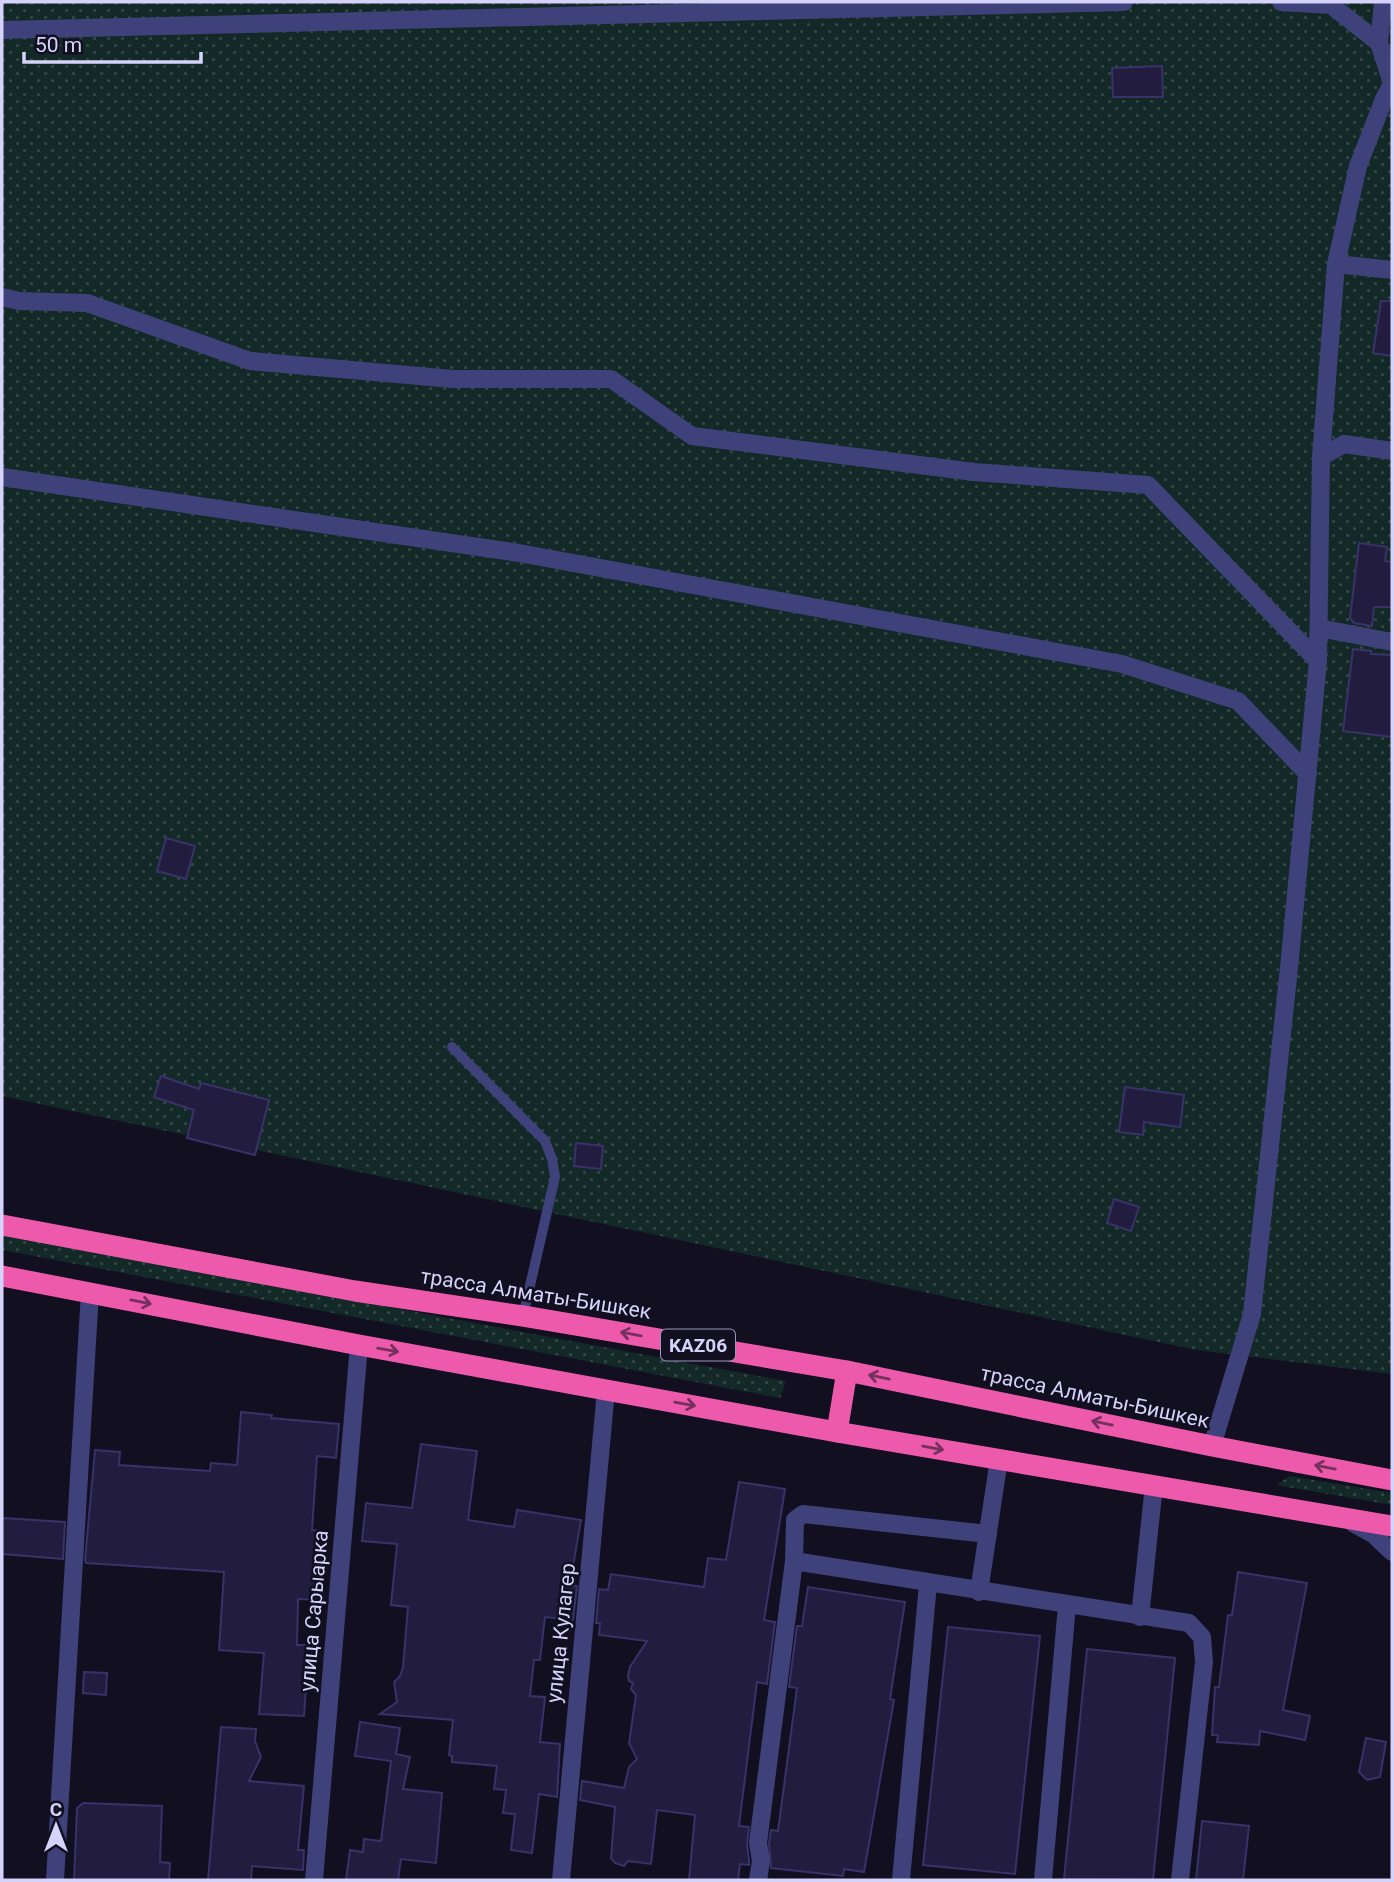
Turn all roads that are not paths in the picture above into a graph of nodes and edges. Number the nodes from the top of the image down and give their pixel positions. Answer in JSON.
{"nodes":[{"id":1,"x":1124,"y":2,"type":"edge"},
{"id":2,"x":1281,"y":2,"type":"edge"},
{"id":3,"x":1383,"y":2,"type":"edge"},
{"id":4,"x":2,"y":30,"type":"edge"},
{"id":5,"x":1379,"y":43,"type":"junction"},
{"id":6,"x":1392,"y":83,"type":"edge"},
{"id":7,"x":1336,"y":264,"type":"junction"},
{"id":8,"x":1392,"y":270,"type":"edge"},
{"id":9,"x":2,"y":297,"type":"edge"},
{"id":10,"x":1392,"y":451,"type":"edge"},
{"id":11,"x":1321,"y":457,"type":"junction"},
{"id":12,"x":2,"y":477,"type":"edge"},
{"id":13,"x":1319,"y":628,"type":"junction"},
{"id":14,"x":1392,"y":642,"type":"edge"},
{"id":15,"x":1318,"y":661,"type":"junction"},
{"id":16,"x":1308,"y":774,"type":"junction"},
{"id":17,"x":452,"y":1047,"type":"dead end"},
{"id":18,"x":2,"y":1225,"type":"edge"},
{"id":19,"x":2,"y":1276,"type":"edge"},
{"id":20,"x":90,"y":1292,"type":"junction"},
{"id":21,"x":523,"y":1315,"type":"junction"},
{"id":22,"x":359,"y":1345,"type":"junction"},
{"id":23,"x":847,"y":1371,"type":"junction"},
{"id":24,"x":606,"y":1390,"type":"junction"},
{"id":25,"x":837,"y":1432,"type":"junction"},
{"id":26,"x":1212,"y":1446,"type":"junction"},
{"id":27,"x":999,"y":1459,"type":"junction"},
{"id":28,"x":1392,"y":1480,"type":"edge"},
{"id":29,"x":1154,"y":1485,"type":"junction"},
{"id":30,"x":1343,"y":1518,"type":"junction"},
{"id":31,"x":1392,"y":1526,"type":"edge"},
{"id":32,"x":988,"y":1534,"type":"junction"},
{"id":33,"x":1392,"y":1552,"type":"edge"},
{"id":34,"x":794,"y":1561,"type":"junction"},
{"id":35,"x":928,"y":1584,"type":"junction"},
{"id":36,"x":979,"y":1592,"type":"junction"},
{"id":37,"x":1067,"y":1605,"type":"junction"},
{"id":38,"x":1140,"y":1617,"type":"junction"},
{"id":39,"x":55,"y":1880,"type":"edge"},
{"id":40,"x":314,"y":1880,"type":"edge"},
{"id":41,"x":561,"y":1880,"type":"edge"},
{"id":42,"x":758,"y":1880,"type":"edge"},
{"id":43,"x":901,"y":1880,"type":"edge"},
{"id":44,"x":1043,"y":1880,"type":"edge"},
{"id":45,"x":1180,"y":1880,"type":"edge"}],
"edges":[{"from":1,"to":4,"type":"street"},
{"from":2,"to":5,"type":"street"},
{"from":3,"to":5,"type":"street"},
{"from":5,"to":6,"type":"street"},
{"from":6,"to":7,"type":"street"},
{"from":7,"to":8,"type":"street"},
{"from":7,"to":11,"type":"street"},
{"from":9,"to":15,"type":"street"},
{"from":10,"to":11,"type":"street"},
{"from":11,"to":13,"type":"street"},
{"from":12,"to":16,"type":"street"},
{"from":13,"to":14,"type":"street"},
{"from":13,"to":15,"type":"street"},
{"from":15,"to":16,"type":"street"},
{"from":16,"to":26,"type":"street"},
{"from":17,"to":21,"type":"lane"},
{"from":18,"to":21,"type":"highway","name":"трасса Алматы-Бишкек","number":"KАZ06"},
{"from":19,"to":20,"type":"highway"},
{"from":20,"to":22,"type":"highway","one_way":true},
{"from":20,"to":39,"type":"street"},
{"from":23,"to":21,"type":"highway","name":"трасса Алматы-Бишкек","number":"KАZ06","one_way":true},
{"from":22,"to":24,"type":"highway","one_way":true},
{"from":22,"to":40,"type":"street","name":"улица Сарыарка"},
{"from":23,"to":25,"type":"highway"},
{"from":26,"to":23,"type":"highway","name":"трасса Алматы-Бишкек","number":"KАZ06","one_way":true},
{"from":24,"to":25,"type":"highway","one_way":true},
{"from":24,"to":41,"type":"street","name":"улица Кулагер"},
{"from":25,"to":27,"type":"highway","one_way":true},
{"from":28,"to":26,"type":"highway","name":"трасса Алматы-Бишкек","number":"KАZ06","one_way":true},
{"from":27,"to":29,"type":"highway"},
{"from":27,"to":32,"type":"street"},
{"from":29,"to":30,"type":"highway"},
{"from":29,"to":38,"type":"street"},
{"from":30,"to":31,"type":"highway"},
{"from":30,"to":33,"type":"street"},
{"from":32,"to":34,"type":"street"},
{"from":32,"to":36,"type":"street"},
{"from":34,"to":35,"type":"street"},
{"from":34,"to":42,"type":"street"},
{"from":35,"to":36,"type":"street"},
{"from":35,"to":43,"type":"street"},
{"from":36,"to":37,"type":"street"},
{"from":37,"to":38,"type":"street"},
{"from":37,"to":44,"type":"street"},
{"from":38,"to":45,"type":"street"}]}
